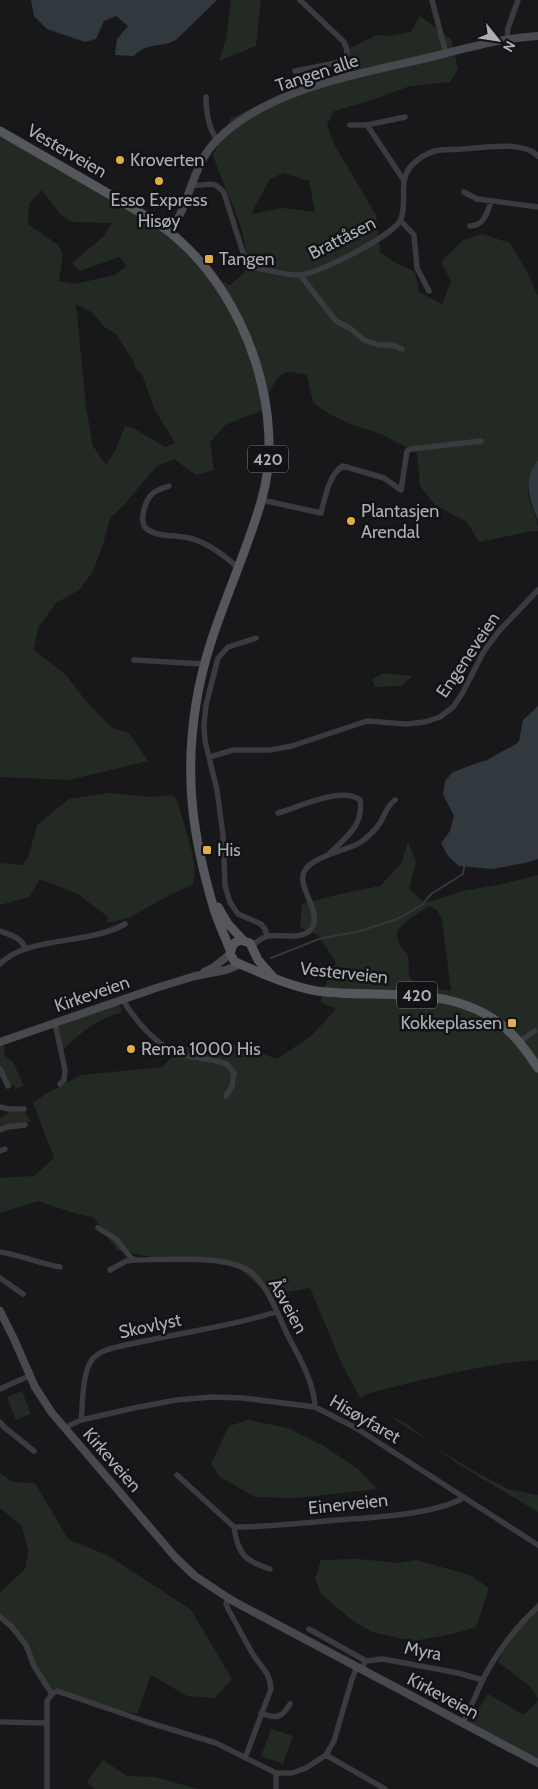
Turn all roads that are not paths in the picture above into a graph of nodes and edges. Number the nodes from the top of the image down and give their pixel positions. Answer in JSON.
{"nodes":[{"id":1,"x":300,"y":0,"type":"edge"},
{"id":2,"x":432,"y":0,"type":"edge"},
{"id":3,"x":518,"y":0,"type":"edge"},
{"id":4,"x":538,"y":36,"type":"edge"},
{"id":5,"x":506,"y":39,"type":"junction"},
{"id":6,"x":446,"y":54,"type":"junction"},
{"id":7,"x":346,"y":61,"type":"junction"},
{"id":8,"x":295,"y":70,"type":"dead end"},
{"id":9,"x":350,"y":76,"type":"junction"},
{"id":10,"x":206,"y":97,"type":"dead end"},
{"id":11,"x":405,"y":117,"type":"dead end"},
{"id":12,"x":368,"y":125,"type":"junction"},
{"id":13,"x":350,"y":126,"type":"dead end"},
{"id":14,"x":0,"y":131,"type":"edge"},
{"id":15,"x":217,"y":140,"type":"junction"},
{"id":16,"x":538,"y":156,"type":"edge"},
{"id":17,"x":403,"y":180,"type":"junction"},
{"id":18,"x":191,"y":185,"type":"junction"},
{"id":19,"x":464,"y":192,"type":"dead end"},
{"id":20,"x":491,"y":202,"type":"junction"},
{"id":21,"x":538,"y":207,"type":"edge"},
{"id":22,"x":400,"y":221,"type":"junction"},
{"id":23,"x":470,"y":226,"type":"dead end"},
{"id":24,"x":170,"y":232,"type":"junction"},
{"id":25,"x":300,"y":275,"type":"junction"},
{"id":26,"x":429,"y":291,"type":"dead end"},
{"id":27,"x":402,"y":350,"type":"dead end"},
{"id":28,"x":481,"y":441,"type":"dead end"},
{"id":29,"x":169,"y":486,"type":"dead end"},
{"id":30,"x":262,"y":500,"type":"junction"},
{"id":31,"x":238,"y":568,"type":"junction"},
{"id":32,"x":538,"y":590,"type":"edge"},
{"id":33,"x":256,"y":638,"type":"dead end"},
{"id":34,"x":134,"y":660,"type":"dead end"},
{"id":35,"x":204,"y":664,"type":"junction"},
{"id":36,"x":210,"y":756,"type":"junction"},
{"id":37,"x":394,"y":800,"type":"dead end"},
{"id":38,"x":278,"y":813,"type":"dead end"},
{"id":39,"x":325,"y":857,"type":"junction"},
{"id":40,"x":212,"y":898,"type":"junction"},
{"id":41,"x":125,"y":924,"type":"dead end"},
{"id":42,"x":0,"y":931,"type":"edge"},
{"id":43,"x":267,"y":936,"type":"junction"},
{"id":44,"x":243,"y":940,"type":"junction"},
{"id":45,"x":25,"y":948,"type":"junction"},
{"id":46,"x":253,"y":948,"type":"junction"},
{"id":47,"x":230,"y":952,"type":"junction"},
{"id":48,"x":0,"y":964,"type":"edge"},
{"id":49,"x":242,"y":964,"type":"junction"},
{"id":50,"x":195,"y":976,"type":"junction"},
{"id":51,"x":273,"y":977,"type":"junction"},
{"id":52,"x":123,"y":1000,"type":"junction"},
{"id":53,"x":55,"y":1023,"type":"junction"},
{"id":54,"x":536,"y":1032,"type":"dead end"},
{"id":55,"x":0,"y":1042,"type":"edge"},
{"id":56,"x":519,"y":1042,"type":"junction"},
{"id":57,"x":538,"y":1068,"type":"edge"},
{"id":58,"x":0,"y":1069,"type":"edge"},
{"id":59,"x":60,"y":1084,"type":"dead end"},
{"id":60,"x":8,"y":1086,"type":"dead end"},
{"id":61,"x":226,"y":1096,"type":"dead end"},
{"id":62,"x":0,"y":1107,"type":"edge"},
{"id":63,"x":24,"y":1109,"type":"dead end"},
{"id":64,"x":25,"y":1125,"type":"dead end"},
{"id":65,"x":0,"y":1130,"type":"edge"},
{"id":66,"x":98,"y":1228,"type":"dead end"},
{"id":67,"x":0,"y":1252,"type":"edge"},
{"id":68,"x":135,"y":1260,"type":"junction"},
{"id":69,"x":60,"y":1268,"type":"dead end"},
{"id":70,"x":110,"y":1270,"type":"dead end"},
{"id":71,"x":0,"y":1278,"type":"edge"},
{"id":72,"x":23,"y":1294,"type":"dead end"},
{"id":73,"x":276,"y":1312,"type":"junction"},
{"id":74,"x":1,"y":1315,"type":"edge"},
{"id":75,"x":29,"y":1376,"type":"junction"},
{"id":76,"x":0,"y":1389,"type":"edge"},
{"id":77,"x":315,"y":1407,"type":"junction"},
{"id":78,"x":81,"y":1420,"type":"junction"},
{"id":79,"x":0,"y":1422,"type":"edge"},
{"id":80,"x":64,"y":1428,"type":"junction"},
{"id":81,"x":34,"y":1451,"type":"dead end"},
{"id":82,"x":177,"y":1474,"type":"dead end"},
{"id":83,"x":463,"y":1498,"type":"junction"},
{"id":84,"x":234,"y":1527,"type":"junction"},
{"id":85,"x":538,"y":1546,"type":"edge"},
{"id":86,"x":270,"y":1569,"type":"dead end"},
{"id":87,"x":228,"y":1598,"type":"junction"},
{"id":88,"x":538,"y":1607,"type":"edge"},
{"id":89,"x":0,"y":1617,"type":"edge"},
{"id":90,"x":309,"y":1629,"type":"dead end"},
{"id":91,"x":366,"y":1661,"type":"junction"},
{"id":92,"x":359,"y":1668,"type":"junction"},
{"id":93,"x":483,"y":1680,"type":"junction"},
{"id":94,"x":52,"y":1694,"type":"junction"},
{"id":95,"x":290,"y":1704,"type":"dead end"},
{"id":96,"x":261,"y":1713,"type":"junction"},
{"id":97,"x":0,"y":1722,"type":"edge"},
{"id":98,"x":46,"y":1723,"type":"junction"},
{"id":99,"x":463,"y":1723,"type":"junction"},
{"id":100,"x":326,"y":1755,"type":"junction"},
{"id":101,"x":245,"y":1758,"type":"junction"},
{"id":102,"x":538,"y":1763,"type":"edge"},
{"id":103,"x":276,"y":1773,"type":"junction"},
{"id":104,"x":48,"y":1789,"type":"edge"},
{"id":105,"x":276,"y":1789,"type":"edge"},
{"id":106,"x":385,"y":1789,"type":"edge"}],
"edges":[{"from":1,"to":7,"type":"street"},
{"from":2,"to":6,"type":"street"},
{"from":3,"to":5,"type":"street"},
{"from":4,"to":5,"type":"main road","name":"Tangen alle"},
{"from":5,"to":6,"type":"main road","name":"Tangen alle"},
{"from":6,"to":9,"type":"main road","name":"Tangen alle"},
{"from":7,"to":8,"type":"street"},
{"from":7,"to":9,"type":"street"},
{"from":9,"to":15,"type":"main road","name":"Tangen alle"},
{"from":10,"to":15,"type":"street"},
{"from":11,"to":12,"type":"street"},
{"from":12,"to":13,"type":"street"},
{"from":12,"to":17,"type":"street"},
{"from":14,"to":24,"type":"main road","name":"Vesterveien","number":"420"},
{"from":15,"to":18,"type":"main road","name":"Tangen alle"},
{"from":16,"to":17,"type":"street"},
{"from":17,"to":22,"type":"street","name":"Brattåsen"},
{"from":18,"to":24,"type":"main road","name":"Tangen alle"},
{"from":18,"to":25,"type":"street","name":"Brattåsen"},
{"from":19,"to":20,"type":"street"},
{"from":20,"to":21,"type":"street"},
{"from":20,"to":23,"type":"street"},
{"from":22,"to":25,"type":"street","name":"Brattåsen"},
{"from":22,"to":26,"type":"street"},
{"from":24,"to":30,"type":"main road","name":"Vesterveien","number":"420"},
{"from":25,"to":27,"type":"street"},
{"from":28,"to":30,"type":"street"},
{"from":29,"to":31,"type":"street"},
{"from":30,"to":31,"type":"main road","name":"Vesterveien","number":"420"},
{"from":31,"to":35,"type":"main road","name":"Vesterveien","number":"420"},
{"from":32,"to":36,"type":"street","name":"Engeneveien"},
{"from":33,"to":36,"type":"street"},
{"from":34,"to":35,"type":"street"},
{"from":35,"to":40,"type":"main road","name":"Vesterveien","number":"420"},
{"from":36,"to":43,"type":"street"},
{"from":37,"to":39,"type":"street"},
{"from":38,"to":39,"type":"street"},
{"from":39,"to":43,"type":"street"},
{"from":40,"to":44,"type":"main road","name":"Vesterveien","number":"420"},
{"from":40,"to":47,"type":"main road","name":"Vesterveien","number":"420"},
{"from":41,"to":45,"type":"street"},
{"from":42,"to":45,"type":"street"},
{"from":43,"to":46,"type":"street"},
{"from":44,"to":46,"type":"main road","number":"420"},
{"from":44,"to":47,"type":"main road"},
{"from":45,"to":48,"type":"street"},
{"from":46,"to":49,"type":"main road"},
{"from":46,"to":51,"type":"main road","name":"Vesterveien","number":"420"},
{"from":47,"to":49,"type":"main road","number":"420"},
{"from":47,"to":50,"type":"main road","name":"Kirkeveien"},
{"from":49,"to":50,"type":"main road","name":"Kirkeveien"},
{"from":49,"to":51,"type":"main road","name":"Vesterveien","number":"420"},
{"from":50,"to":52,"type":"main road","name":"Kirkeveien"},
{"from":51,"to":56,"type":"main road","name":"Vesterveien","number":"420"},
{"from":52,"to":53,"type":"main road","name":"Kirkeveien"},
{"from":52,"to":61,"type":"street"},
{"from":53,"to":55,"type":"main road","name":"Kirkeveien"},
{"from":53,"to":59,"type":"street"},
{"from":54,"to":56,"type":"street"},
{"from":56,"to":57,"type":"main road","name":"Vesterveien","number":"420"},
{"from":58,"to":60,"type":"street"},
{"from":62,"to":63,"type":"street"},
{"from":64,"to":65,"type":"street"},
{"from":66,"to":68,"type":"street"},
{"from":67,"to":69,"type":"street"},
{"from":68,"to":70,"type":"street","name":"Åsveien"},
{"from":68,"to":73,"type":"street","name":"Åsveien"},
{"from":71,"to":72,"type":"street"},
{"from":73,"to":77,"type":"street","name":"Åsveien"},
{"from":73,"to":78,"type":"street","name":"Skovlyst"},
{"from":74,"to":75,"type":"main road","name":"Kirkeveien"},
{"from":75,"to":76,"type":"street"},
{"from":75,"to":80,"type":"main road","name":"Kirkeveien"},
{"from":77,"to":78,"type":"street","name":"Hisøyfaret"},
{"from":77,"to":83,"type":"street","name":"Hisøyfaret"},
{"from":78,"to":80,"type":"street","name":"Hisøyfaret"},
{"from":79,"to":81,"type":"street"},
{"from":80,"to":87,"type":"main road","name":"Kirkeveien"},
{"from":82,"to":84,"type":"street"},
{"from":83,"to":84,"type":"street","name":"Einerveien"},
{"from":83,"to":85,"type":"street","name":"Hisøyfaret"},
{"from":84,"to":86,"type":"street"},
{"from":87,"to":92,"type":"main road","name":"Kirkeveien"},
{"from":87,"to":96,"type":"street"},
{"from":88,"to":93,"type":"street"},
{"from":89,"to":94,"type":"street"},
{"from":90,"to":91,"type":"street"},
{"from":91,"to":92,"type":"street"},
{"from":91,"to":93,"type":"street","name":"Myra"},
{"from":92,"to":99,"type":"main road","name":"Kirkeveien"},
{"from":92,"to":100,"type":"street"},
{"from":93,"to":99,"type":"street"},
{"from":94,"to":98,"type":"street"},
{"from":94,"to":101,"type":"street"},
{"from":95,"to":96,"type":"street"},
{"from":96,"to":101,"type":"street"},
{"from":97,"to":98,"type":"street"},
{"from":98,"to":104,"type":"street"},
{"from":99,"to":102,"type":"main road","name":"Kirkeveien"},
{"from":100,"to":103,"type":"street"},
{"from":100,"to":106,"type":"street"},
{"from":101,"to":103,"type":"street"},
{"from":103,"to":105,"type":"street"}]}
